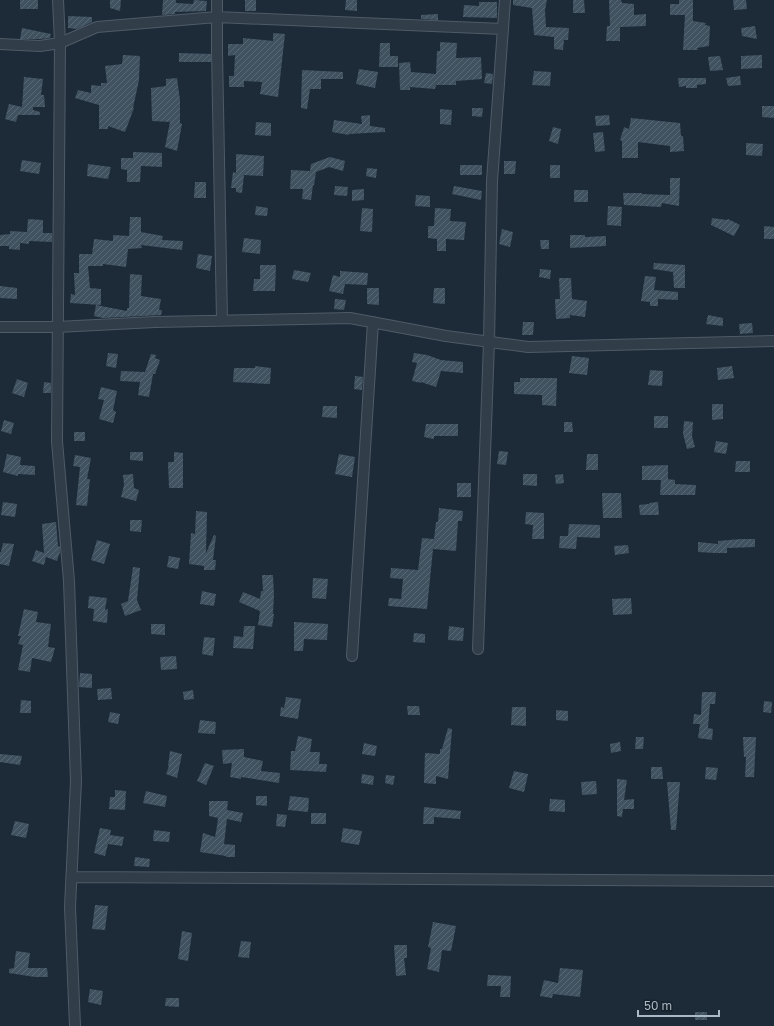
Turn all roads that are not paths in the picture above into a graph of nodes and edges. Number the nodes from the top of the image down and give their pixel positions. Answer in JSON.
{"nodes":[{"id":1,"x":58,"y":0,"type":"edge"},
{"id":2,"x":217,"y":0,"type":"edge"},
{"id":3,"x":505,"y":0,"type":"edge"},
{"id":4,"x":217,"y":17,"type":"junction"},
{"id":5,"x":503,"y":29,"type":"junction"},
{"id":6,"x":60,"y":43,"type":"junction"},
{"id":7,"x":0,"y":44,"type":"edge"},
{"id":8,"x":222,"y":320,"type":"junction"},
{"id":9,"x":373,"y":322,"type":"junction"},
{"id":10,"x":57,"y":326,"type":"junction"},
{"id":11,"x":0,"y":327,"type":"edge"},
{"id":12,"x":774,"y":341,"type":"edge"},
{"id":13,"x":489,"y":342,"type":"junction"},
{"id":14,"x":478,"y":650,"type":"dead end"},
{"id":15,"x":352,"y":656,"type":"dead end"},
{"id":16,"x":72,"y":877,"type":"junction"},
{"id":17,"x":774,"y":881,"type":"edge"},
{"id":18,"x":75,"y":1026,"type":"edge"}],
"edges":[{"from":1,"to":6,"type":"street"},
{"from":2,"to":4,"type":"street"},
{"from":3,"to":5,"type":"street"},
{"from":4,"to":5,"type":"street"},
{"from":4,"to":6,"type":"street"},
{"from":4,"to":8,"type":"street"},
{"from":5,"to":13,"type":"street"},
{"from":6,"to":7,"type":"street"},
{"from":6,"to":10,"type":"street"},
{"from":8,"to":9,"type":"street"},
{"from":8,"to":10,"type":"street"},
{"from":9,"to":13,"type":"street"},
{"from":9,"to":15,"type":"street"},
{"from":10,"to":11,"type":"street"},
{"from":10,"to":16,"type":"street"},
{"from":12,"to":13,"type":"street"},
{"from":13,"to":14,"type":"street"},
{"from":16,"to":17,"type":"street"},
{"from":16,"to":18,"type":"street"}]}
